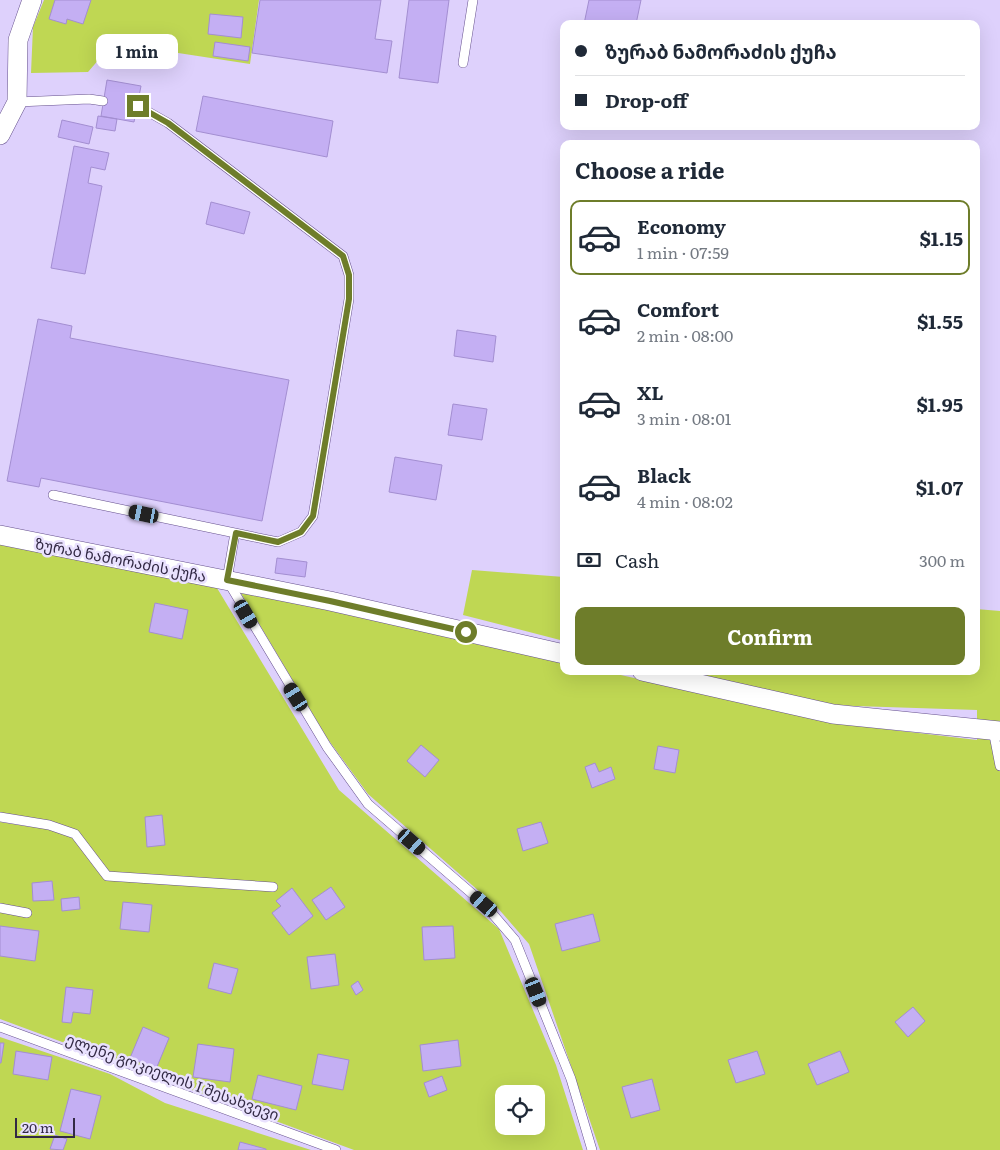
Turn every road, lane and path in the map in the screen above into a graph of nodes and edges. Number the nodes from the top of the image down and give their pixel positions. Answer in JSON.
{"nodes":[{"id":1,"x":32,"y":0,"type":"edge"},
{"id":2,"x":474,"y":0,"type":"edge"},
{"id":3,"x":463,"y":63,"type":"dead end"},
{"id":4,"x":103,"y":101,"type":"dead end"},
{"id":5,"x":17,"y":102,"type":"junction"},
{"id":6,"x":138,"y":106,"type":"dead end"},
{"id":7,"x":0,"y":135,"type":"edge"},
{"id":8,"x":53,"y":495,"type":"dead end"},
{"id":9,"x":236,"y":533,"type":"junction"},
{"id":10,"x":0,"y":535,"type":"edge"},
{"id":11,"x":227,"y":580,"type":"junction"},
{"id":12,"x":560,"y":653,"type":"edge"},
{"id":13,"x":660,"y":675,"type":"edge"},
{"id":14,"x":997,"y":730,"type":"edge"},
{"id":15,"x":1000,"y":766,"type":"edge"},
{"id":16,"x":0,"y":817,"type":"edge"},
{"id":17,"x":273,"y":887,"type":"dead end"},
{"id":18,"x":0,"y":908,"type":"edge"},
{"id":19,"x":27,"y":913,"type":"dead end"},
{"id":20,"x":0,"y":1028,"type":"edge"},
{"id":21,"x":336,"y":1150,"type":"edge"},
{"id":22,"x":592,"y":1150,"type":"edge"}],
"edges":[{"from":1,"to":5,"type":"street"},
{"from":2,"to":3,"type":"lane"},
{"from":4,"to":5,"type":"lane"},
{"from":5,"to":7,"type":"street"},
{"from":6,"to":9,"type":"lane"},
{"from":8,"to":9,"type":"lane"},
{"from":9,"to":11,"type":"lane"},
{"from":10,"to":11,"type":"street","name":"ზურაბ ნამორაძის ქუჩა"},
{"from":11,"to":12,"type":"street","name":"ზურაბ ნამორაძის ქუჩა"},
{"from":11,"to":22,"type":"lane"},
{"from":13,"to":14,"type":"street"},
{"from":14,"to":15,"type":"lane"},
{"from":16,"to":17,"type":"lane"},
{"from":18,"to":19,"type":"lane"},
{"from":20,"to":21,"type":"lane","name":"ელენე გოკიელის I შესახვევი"}]}
